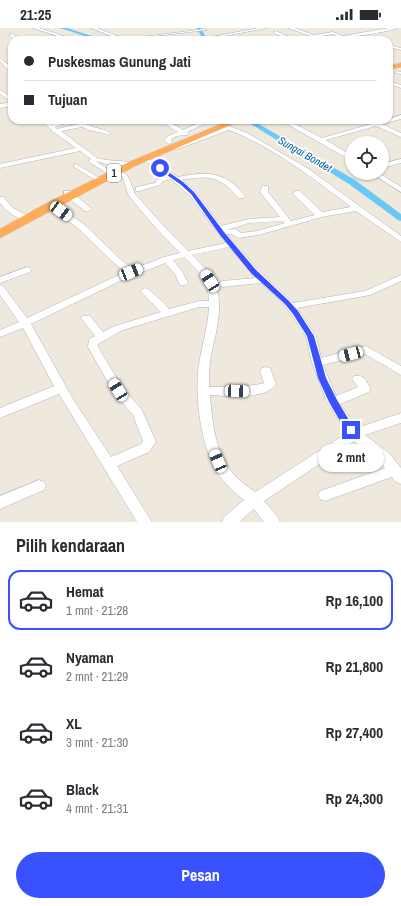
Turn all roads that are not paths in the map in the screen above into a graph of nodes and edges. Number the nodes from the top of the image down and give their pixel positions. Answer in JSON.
{"nodes":[{"id":1,"x":35,"y":28,"type":"edge"},
{"id":2,"x":93,"y":28,"type":"edge"},
{"id":3,"x":241,"y":28,"type":"edge"},
{"id":4,"x":265,"y":28,"type":"edge"},
{"id":5,"x":290,"y":28,"type":"edge"},
{"id":6,"x":396,"y":28,"type":"edge"},
{"id":7,"x":203,"y":29,"type":"edge"},
{"id":8,"x":248,"y":31,"type":"junction"},
{"id":9,"x":261,"y":32,"type":"dead end"},
{"id":10,"x":61,"y":36,"type":"edge"},
{"id":11,"x":117,"y":36,"type":"edge"},
{"id":12,"x":155,"y":36,"type":"edge"},
{"id":13,"x":223,"y":36,"type":"edge"},
{"id":14,"x":280,"y":36,"type":"edge"},
{"id":15,"x":313,"y":36,"type":"edge"},
{"id":16,"x":320,"y":36,"type":"edge"},
{"id":17,"x":342,"y":36,"type":"edge"},
{"id":18,"x":345,"y":36,"type":"edge"},
{"id":19,"x":0,"y":58,"type":"edge"},
{"id":20,"x":8,"y":65,"type":"edge"},
{"id":21,"x":8,"y":68,"type":"edge"},
{"id":22,"x":2,"y":70,"type":"dead end"},
{"id":23,"x":0,"y":91,"type":"edge"},
{"id":24,"x":8,"y":98,"type":"edge"},
{"id":25,"x":44,"y":124,"type":"edge"},
{"id":26,"x":47,"y":124,"type":"edge"},
{"id":27,"x":65,"y":124,"type":"edge"},
{"id":28,"x":169,"y":124,"type":"edge"},
{"id":29,"x":220,"y":124,"type":"edge"},
{"id":30,"x":225,"y":124,"type":"edge"},
{"id":31,"x":291,"y":124,"type":"edge"},
{"id":32,"x":373,"y":124,"type":"edge"},
{"id":33,"x":383,"y":124,"type":"edge"},
{"id":34,"x":386,"y":124,"type":"edge"},
{"id":35,"x":199,"y":125,"type":"edge"},
{"id":36,"x":401,"y":129,"type":"edge"},
{"id":37,"x":54,"y":130,"type":"junction"},
{"id":38,"x":185,"y":133,"type":"junction"},
{"id":39,"x":108,"y":134,"type":"dead end"},
{"id":40,"x":401,"y":135,"type":"edge"},
{"id":41,"x":321,"y":140,"type":"junction"},
{"id":42,"x":78,"y":149,"type":"junction"},
{"id":43,"x":345,"y":155,"type":"edge"},
{"id":44,"x":146,"y":159,"type":"junction"},
{"id":45,"x":401,"y":161,"type":"edge"},
{"id":46,"x":389,"y":164,"type":"edge"},
{"id":47,"x":0,"y":166,"type":"edge"},
{"id":48,"x":76,"y":166,"type":"dead end"},
{"id":49,"x":120,"y":167,"type":"junction"},
{"id":50,"x":174,"y":178,"type":"junction"},
{"id":51,"x":97,"y":180,"type":"junction"},
{"id":52,"x":385,"y":180,"type":"edge"},
{"id":53,"x":265,"y":188,"type":"dead end"},
{"id":54,"x":139,"y":189,"type":"dead end"},
{"id":55,"x":401,"y":190,"type":"edge"},
{"id":56,"x":297,"y":193,"type":"dead end"},
{"id":57,"x":69,"y":194,"type":"junction"},
{"id":58,"x":241,"y":196,"type":"dead end"},
{"id":59,"x":1,"y":203,"type":"edge"},
{"id":60,"x":52,"y":205,"type":"junction"},
{"id":61,"x":358,"y":208,"type":"junction"},
{"id":62,"x":88,"y":209,"type":"dead end"},
{"id":63,"x":30,"y":214,"type":"junction"},
{"id":64,"x":319,"y":215,"type":"junction"},
{"id":65,"x":288,"y":222,"type":"junction"},
{"id":66,"x":0,"y":229,"type":"edge"},
{"id":67,"x":221,"y":231,"type":"junction"},
{"id":68,"x":0,"y":234,"type":"edge"},
{"id":69,"x":401,"y":240,"type":"edge"},
{"id":70,"x":231,"y":244,"type":"junction"},
{"id":71,"x":189,"y":253,"type":"junction"},
{"id":72,"x":168,"y":259,"type":"junction"},
{"id":73,"x":26,"y":270,"type":"dead end"},
{"id":74,"x":131,"y":272,"type":"junction"},
{"id":75,"x":401,"y":278,"type":"edge"},
{"id":76,"x":0,"y":280,"type":"edge"},
{"id":77,"x":261,"y":280,"type":"junction"},
{"id":78,"x":183,"y":282,"type":"dead end"},
{"id":79,"x":222,"y":284,"type":"dead end"},
{"id":80,"x":0,"y":288,"type":"edge"},
{"id":81,"x":145,"y":291,"type":"dead end"},
{"id":82,"x":214,"y":304,"type":"junction"},
{"id":83,"x":291,"y":306,"type":"junction"},
{"id":84,"x":167,"y":313,"type":"junction"},
{"id":85,"x":86,"y":318,"type":"dead end"},
{"id":86,"x":26,"y":324,"type":"junction"},
{"id":87,"x":0,"y":334,"type":"edge"},
{"id":88,"x":101,"y":337,"type":"junction"},
{"id":89,"x":317,"y":363,"type":"junction"},
{"id":90,"x":266,"y":371,"type":"dead end"},
{"id":91,"x":401,"y":371,"type":"edge"},
{"id":92,"x":358,"y":378,"type":"dead end"},
{"id":93,"x":61,"y":388,"type":"junction"},
{"id":94,"x":205,"y":391,"type":"junction"},
{"id":95,"x":333,"y":402,"type":"junction"},
{"id":96,"x":0,"y":413,"type":"edge"},
{"id":97,"x":401,"y":418,"type":"edge"},
{"id":98,"x":354,"y":434,"type":"junction"},
{"id":99,"x":108,"y":464,"type":"junction"},
{"id":100,"x":398,"y":474,"type":"edge"},
{"id":101,"x":39,"y":486,"type":"dead end"},
{"id":102,"x":325,"y":495,"type":"dead end"},
{"id":103,"x":254,"y":500,"type":"junction"},
{"id":104,"x":0,"y":503,"type":"edge"},
{"id":105,"x":145,"y":522,"type":"edge"},
{"id":106,"x":229,"y":522,"type":"edge"},
{"id":107,"x":273,"y":522,"type":"edge"}],
"edges":[{"from":1,"to":10,"type":"street"},
{"from":2,"to":11,"type":"street"},
{"from":3,"to":8,"type":"street"},
{"from":4,"to":8,"type":"street"},
{"from":5,"to":15,"type":"street"},
{"from":6,"to":18,"type":"street"},
{"from":7,"to":12,"type":"street"},
{"from":8,"to":13,"type":"street"},
{"from":9,"to":14,"type":"street"},
{"from":16,"to":17,"type":"street"},
{"from":19,"to":20,"type":"street"},
{"from":21,"to":22,"type":"street"},
{"from":23,"to":24,"type":"street"},
{"from":25,"to":37,"type":"street"},
{"from":26,"to":37,"type":"street"},
{"from":27,"to":37,"type":"street"},
{"from":28,"to":38,"type":"street"},
{"from":29,"to":38,"type":"highway","number":"1"},
{"from":30,"to":44,"type":"highway","number":"1"},
{"from":31,"to":41,"type":"street"},
{"from":32,"to":41,"type":"street"},
{"from":33,"to":40,"type":"street"},
{"from":34,"to":36,"type":"street"},
{"from":35,"to":38,"type":"street"},
{"from":37,"to":39,"type":"street"},
{"from":37,"to":42,"type":"street"},
{"from":38,"to":49,"type":"highway","number":"1"},
{"from":41,"to":43,"type":"street"},
{"from":42,"to":47,"type":"street"},
{"from":42,"to":49,"type":"street"},
{"from":42,"to":49,"type":"street"},
{"from":44,"to":49,"type":"highway","number":"1"},
{"from":44,"to":50,"type":"street"},
{"from":44,"to":61,"type":"street"},
{"from":45,"to":46,"type":"street"},
{"from":48,"to":51,"type":"street"},
{"from":49,"to":51,"type":"highway","number":"1"},
{"from":49,"to":71,"type":"street"},
{"from":50,"to":54,"type":"street"},
{"from":50,"to":58,"type":"street"},
{"from":50,"to":67,"type":"street"},
{"from":51,"to":57,"type":"highway","number":"1"},
{"from":52,"to":55,"type":"street"},
{"from":53,"to":65,"type":"street"},
{"from":56,"to":64,"type":"street"},
{"from":57,"to":60,"type":"highway","number":"1"},
{"from":57,"to":62,"type":"street"},
{"from":57,"to":63,"type":"highway","number":"1"},
{"from":59,"to":63,"type":"street"},
{"from":60,"to":63,"type":"highway","number":"1"},
{"from":60,"to":74,"type":"street"},
{"from":61,"to":64,"type":"street"},
{"from":61,"to":69,"type":"street"},
{"from":63,"to":66,"type":"highway","number":"1"},
{"from":63,"to":68,"type":"highway","number":"1"},
{"from":64,"to":65,"type":"street"},
{"from":65,"to":67,"type":"street"},
{"from":65,"to":67,"type":"street"},
{"from":67,"to":70,"type":"street"},
{"from":70,"to":71,"type":"street"},
{"from":70,"to":77,"type":"street"},
{"from":71,"to":72,"type":"street"},
{"from":71,"to":82,"type":"street"},
{"from":72,"to":74,"type":"street"},
{"from":72,"to":78,"type":"street"},
{"from":73,"to":76,"type":"street"},
{"from":74,"to":86,"type":"street"},
{"from":75,"to":83,"type":"street"},
{"from":77,"to":79,"type":"street"},
{"from":77,"to":83,"type":"street"},
{"from":80,"to":86,"type":"street"},
{"from":81,"to":84,"type":"street"},
{"from":82,"to":84,"type":"street"},
{"from":82,"to":94,"type":"street"},
{"from":83,"to":89,"type":"street"},
{"from":84,"to":88,"type":"street"},
{"from":85,"to":88,"type":"street"},
{"from":86,"to":87,"type":"street"},
{"from":86,"to":93,"type":"street"},
{"from":88,"to":99,"type":"street"},
{"from":89,"to":91,"type":"street"},
{"from":89,"to":95,"type":"street"},
{"from":90,"to":94,"type":"street"},
{"from":92,"to":95,"type":"street"},
{"from":93,"to":96,"type":"street"},
{"from":93,"to":99,"type":"street"},
{"from":94,"to":103,"type":"street"},
{"from":95,"to":98,"type":"street"},
{"from":97,"to":98,"type":"street"},
{"from":98,"to":100,"type":"street"},
{"from":98,"to":103,"type":"street"},
{"from":99,"to":105,"type":"street"},
{"from":100,"to":102,"type":"street"},
{"from":101,"to":104,"type":"street"},
{"from":103,"to":106,"type":"street"},
{"from":103,"to":107,"type":"street"}]}
